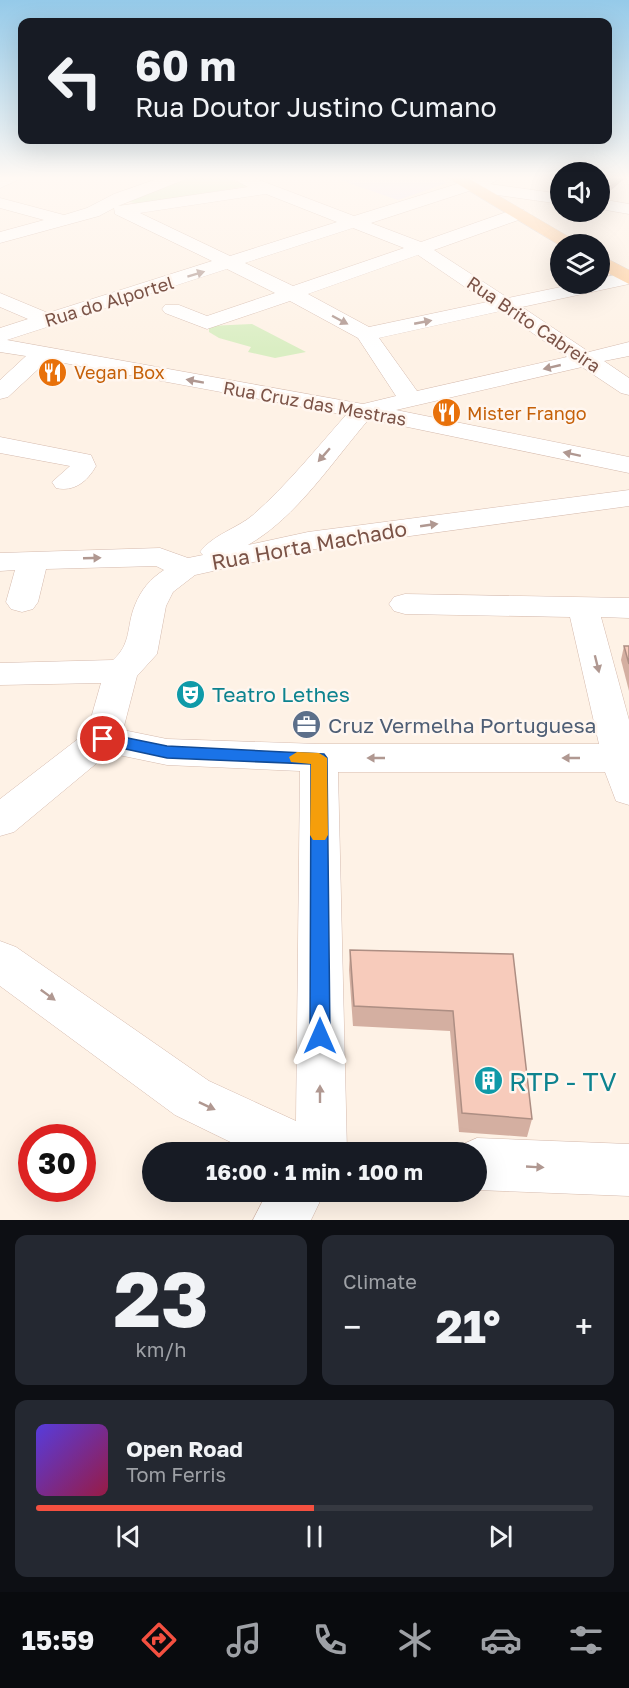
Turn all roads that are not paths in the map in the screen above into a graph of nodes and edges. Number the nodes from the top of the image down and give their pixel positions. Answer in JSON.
{"nodes":[{"id":1,"x":173,"y":235,"type":"edge"},
{"id":2,"x":319,"y":235,"type":"edge"},
{"id":3,"x":387,"y":235,"type":"edge"},
{"id":4,"x":456,"y":235,"type":"edge"},
{"id":5,"x":475,"y":235,"type":"edge"},
{"id":6,"x":486,"y":241,"type":"dead end"},
{"id":7,"x":418,"y":247,"type":"junction"},
{"id":8,"x":229,"y":264,"type":"junction"},
{"id":9,"x":610,"y":267,"type":"edge"},
{"id":10,"x":629,"y":278,"type":"edge"},
{"id":11,"x":289,"y":292,"type":"junction"},
{"id":12,"x":0,"y":299,"type":"edge"},
{"id":13,"x":506,"y":305,"type":"junction"},
{"id":14,"x":172,"y":309,"type":"dead end"},
{"id":15,"x":47,"y":320,"type":"junction"},
{"id":16,"x":366,"y":334,"type":"junction"},
{"id":17,"x":0,"y":335,"type":"edge"},
{"id":18,"x":0,"y":345,"type":"edge"},
{"id":19,"x":629,"y":349,"type":"edge"},
{"id":20,"x":41,"y":355,"type":"junction"},
{"id":21,"x":587,"y":359,"type":"junction"},
{"id":22,"x":629,"y":388,"type":"edge"},
{"id":23,"x":0,"y":392,"type":"edge"},
{"id":24,"x":411,"y":400,"type":"junction"},
{"id":25,"x":363,"y":411,"type":"junction"},
{"id":26,"x":0,"y":445,"type":"edge"},
{"id":27,"x":629,"y":465,"type":"edge"},
{"id":28,"x":65,"y":482,"type":"dead end"},
{"id":29,"x":629,"y":498,"type":"edge"},
{"id":30,"x":263,"y":521,"type":"junction"},
{"id":31,"x":308,"y":541,"type":"junction"},
{"id":32,"x":33,"y":561,"type":"junction"},
{"id":33,"x":0,"y":562,"type":"edge"},
{"id":34,"x":185,"y":568,"type":"junction"},
{"id":35,"x":22,"y":602,"type":"dead end"},
{"id":36,"x":405,"y":604,"type":"dead end"},
{"id":37,"x":583,"y":607,"type":"junction"},
{"id":38,"x":629,"y":608,"type":"edge"},
{"id":39,"x":121,"y":671,"type":"junction"},
{"id":40,"x":0,"y":674,"type":"edge"},
{"id":41,"x":103,"y":739,"type":"junction"},
{"id":42,"x":319,"y":758,"type":"junction"},
{"id":43,"x":626,"y":769,"type":"edge"},
{"id":44,"x":0,"y":821,"type":"edge"},
{"id":45,"x":0,"y":961,"type":"edge"},
{"id":46,"x":285,"y":1142,"type":"edge"},
{"id":47,"x":321,"y":1142,"type":"edge"},
{"id":48,"x":487,"y":1164,"type":"edge"},
{"id":49,"x":629,"y":1170,"type":"edge"},
{"id":50,"x":292,"y":1202,"type":"edge"},
{"id":51,"x":280,"y":1220,"type":"edge"}],
"edges":[{"from":1,"to":8,"type":"street"},
{"from":2,"to":8,"type":"street","name":"Rua do Alportel"},
{"from":3,"to":7,"type":"street","name":"Rua Brito Cabreira"},
{"from":4,"to":7,"type":"street"},
{"from":5,"to":6,"type":"street"},
{"from":7,"to":11,"type":"street"},
{"from":7,"to":13,"type":"street","name":"Rua Brito Cabreira"},
{"from":8,"to":11,"type":"street"},
{"from":15,"to":8,"type":"street","name":"Rua do Alportel","one_way":true},
{"from":9,"to":10,"type":"main road"},
{"from":10,"to":13,"type":"street"},
{"from":11,"to":14,"type":"street"},
{"from":11,"to":16,"type":"street","one_way":true},
{"from":12,"to":15,"type":"street"},
{"from":16,"to":13,"type":"street","one_way":true},
{"from":13,"to":21,"type":"street","name":"Rua Brito Cabreira"},
{"from":15,"to":17,"type":"street","name":"Rua do Alportel"},
{"from":16,"to":24,"type":"street"},
{"from":18,"to":20,"type":"street","name":"Rua Cruz das Mestras"},
{"from":19,"to":21,"type":"street"},
{"from":20,"to":23,"type":"street"},
{"from":25,"to":20,"type":"street","name":"Rua Cruz das Mestras","one_way":true},
{"from":21,"to":22,"type":"street","name":"Rua Brito Cabreira"},
{"from":21,"to":24,"type":"street","one_way":true},
{"from":24,"to":25,"type":"street"},
{"from":27,"to":25,"type":"street","name":"Rua Cruz das Mestras","one_way":true},
{"from":25,"to":30,"type":"street","one_way":true},
{"from":26,"to":28,"type":"street"},
{"from":31,"to":29,"type":"street","name":"Rua Horta Machado","one_way":true},
{"from":30,"to":31,"type":"street"},
{"from":30,"to":34,"type":"street"},
{"from":31,"to":34,"type":"street","name":"Rua Horta Machado"},
{"from":32,"to":33,"type":"street"},
{"from":32,"to":34,"type":"street","one_way":true},
{"from":32,"to":35,"type":"street"},
{"from":34,"to":39,"type":"street","name":"Rua Horta Machado"},
{"from":36,"to":37,"type":"street"},
{"from":37,"to":38,"type":"street"},
{"from":37,"to":43,"type":"street","one_way":true},
{"from":39,"to":40,"type":"street"},
{"from":39,"to":41,"type":"street","name":"Rua Horta Machado"},
{"from":41,"to":42,"type":"street"},
{"from":41,"to":44,"type":"street"},
{"from":43,"to":42,"type":"street","one_way":true},
{"from":47,"to":42,"type":"street","one_way":true},
{"from":45,"to":46,"type":"street","one_way":true},
{"from":48,"to":49,"type":"street","one_way":true},
{"from":50,"to":51,"type":"street"}]}
